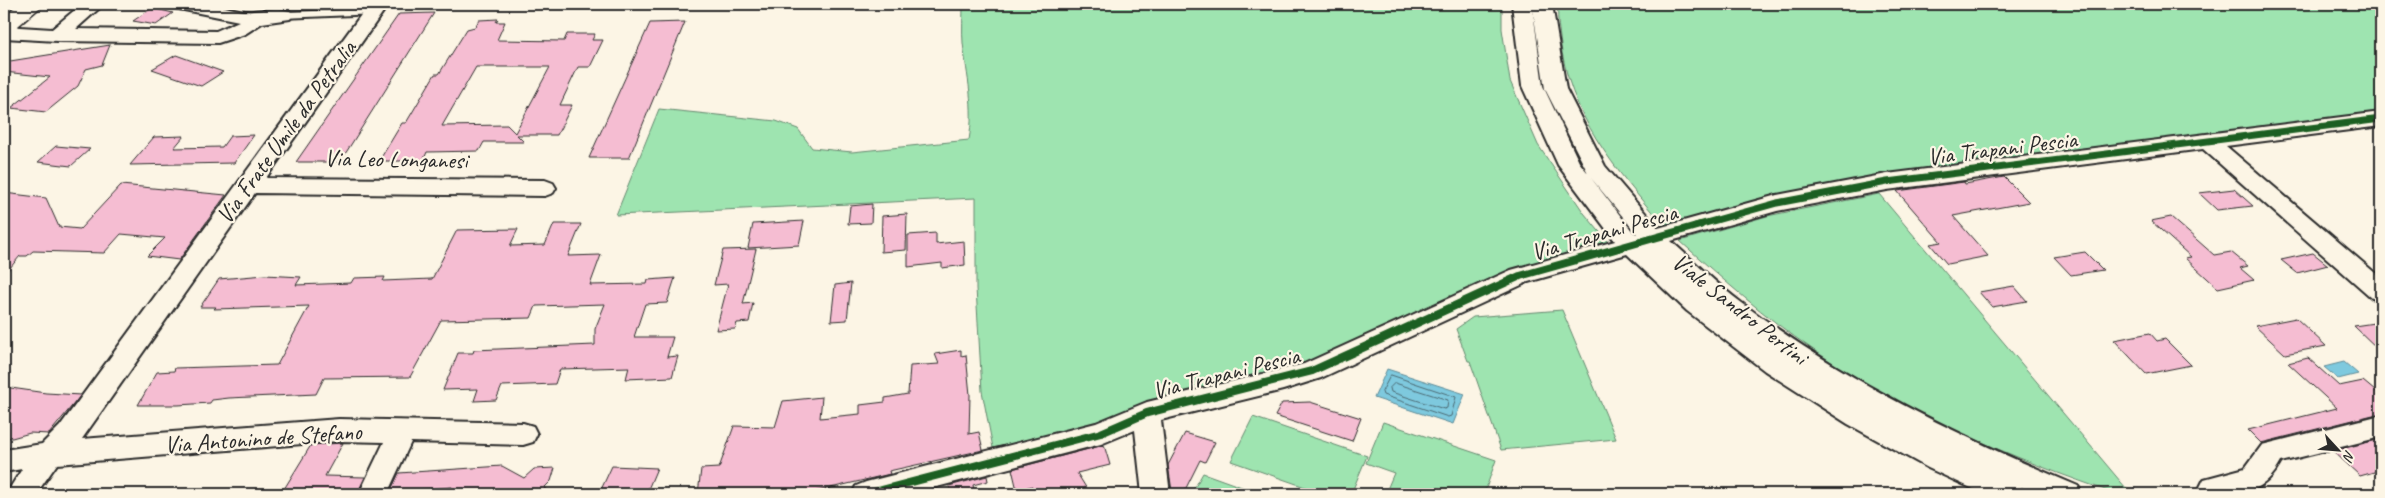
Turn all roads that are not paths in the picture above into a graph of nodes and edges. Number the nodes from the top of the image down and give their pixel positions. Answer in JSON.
{"nodes":[{"id":1,"x":33,"y":4,"type":"edge"},
{"id":2,"x":94,"y":4,"type":"edge"},
{"id":3,"x":181,"y":4,"type":"edge"},
{"id":4,"x":1522,"y":4,"type":"edge"},
{"id":5,"x":1542,"y":4,"type":"edge"},
{"id":6,"x":279,"y":9,"type":"edge"},
{"id":7,"x":373,"y":12,"type":"joint"},
{"id":8,"x":257,"y":18,"type":"junction"},
{"id":9,"x":4,"y":26,"type":"edge"},
{"id":10,"x":4,"y":32,"type":"edge"},
{"id":11,"x":57,"y":35,"type":"junction"},
{"id":12,"x":2381,"y":118,"type":"edge"},
{"id":13,"x":2207,"y":141,"type":"junction"},
{"id":14,"x":247,"y":185,"type":"junction"},
{"id":15,"x":545,"y":188,"type":"dead end"},
{"id":16,"x":1642,"y":241,"type":"junction"},
{"id":17,"x":2381,"y":292,"type":"edge"},
{"id":18,"x":1147,"y":413,"type":"junction"},
{"id":19,"x":2381,"y":426,"type":"edge"},
{"id":20,"x":402,"y":432,"type":"junction"},
{"id":21,"x":523,"y":434,"type":"dead end"},
{"id":22,"x":49,"y":454,"type":"junction"},
{"id":23,"x":4,"y":461,"type":"edge"},
{"id":24,"x":2214,"y":487,"type":"dead end"},
{"id":25,"x":20,"y":494,"type":"edge"},
{"id":26,"x":373,"y":494,"type":"edge"},
{"id":27,"x":866,"y":494,"type":"edge"},
{"id":28,"x":1156,"y":494,"type":"edge"},
{"id":29,"x":2011,"y":494,"type":"edge"},
{"id":30,"x":2068,"y":494,"type":"edge"}],
"edges":[{"from":1,"to":9,"type":"street"},
{"from":2,"to":11,"type":"street"},
{"from":3,"to":8,"type":"street"},
{"from":4,"to":16,"type":"street","name":"Viale Sandro Pertini"},
{"from":5,"to":16,"type":"street","name":"Viale Sandro Pertini"},
{"from":6,"to":7,"type":"lane","name":"Via Frate Umile da Petralia"},
{"from":6,"to":8,"type":"street","name":"Via Frate Umile da Petralia"},
{"from":7,"to":14,"type":"street","name":"Via Frate Umile da Petralia"},
{"from":8,"to":11,"type":"street","name":"Via Frate Umile da Petralia"},
{"from":10,"to":11,"type":"street","name":"Via Frate Umile da Petralia"},
{"from":12,"to":13,"type":"street","name":"Via Trapani Pescia"},
{"from":13,"to":16,"type":"street","name":"Via Trapani Pescia"},
{"from":13,"to":17,"type":"street"},
{"from":14,"to":15,"type":"street","name":"Via Leo Longanesi"},
{"from":14,"to":22,"type":"street","name":"Via Frate Umile da Petralia"},
{"from":16,"to":18,"type":"street","name":"Via Trapani Pescia"},
{"from":16,"to":29,"type":"street","name":"Viale Sandro Pertini"},
{"from":16,"to":30,"type":"street","name":"Viale Sandro Pertini"},
{"from":18,"to":27,"type":"street","name":"Via Trapani Pescia"},
{"from":18,"to":28,"type":"street"},
{"from":19,"to":24,"type":"street"},
{"from":20,"to":21,"type":"street","name":"Via Antonino de Stefano"},
{"from":20,"to":22,"type":"street","name":"Via Antonino de Stefano"},
{"from":20,"to":26,"type":"street"},
{"from":22,"to":23,"type":"street","name":"Via Antonino de Stefano"},
{"from":22,"to":25,"type":"street","name":"Via Frate Umile da Petralia"}]}
